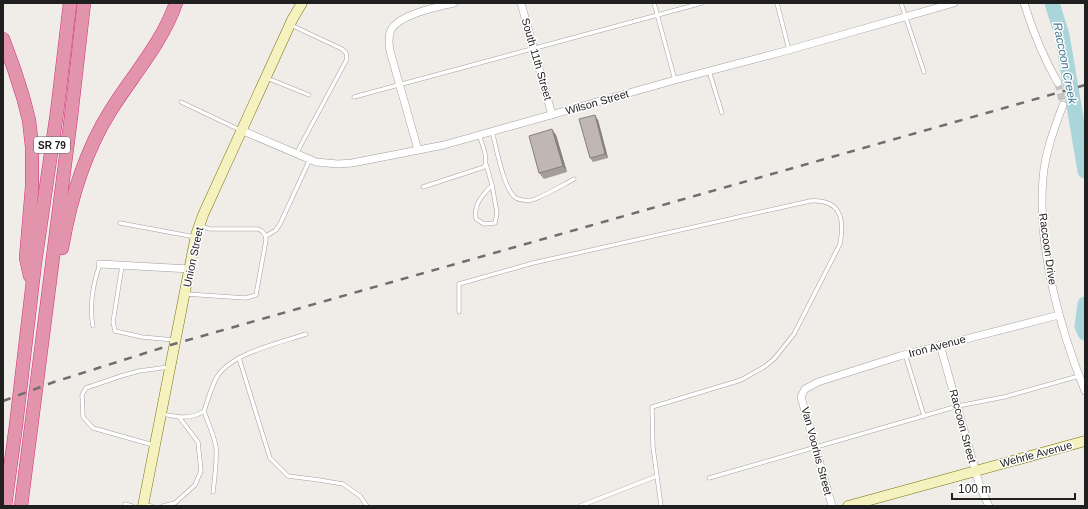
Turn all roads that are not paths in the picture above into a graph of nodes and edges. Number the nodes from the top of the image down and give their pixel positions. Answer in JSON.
{"nodes":[{"id":1,"x":70,"y":3,"type":"edge"},
{"id":2,"x":84,"y":3,"type":"edge"},
{"id":3,"x":176,"y":3,"type":"edge"},
{"id":4,"x":302,"y":3,"type":"edge"},
{"id":5,"x":454,"y":3,"type":"edge"},
{"id":6,"x":521,"y":3,"type":"edge"},
{"id":7,"x":654,"y":3,"type":"edge"},
{"id":8,"x":702,"y":3,"type":"edge"},
{"id":9,"x":777,"y":3,"type":"edge"},
{"id":10,"x":901,"y":3,"type":"edge"},
{"id":11,"x":954,"y":3,"type":"edge"},
{"id":12,"x":1024,"y":3,"type":"edge"},
{"id":13,"x":658,"y":15,"type":"junction"},
{"id":14,"x":905,"y":17,"type":"junction"},
{"id":15,"x":290,"y":24,"type":"junction"},
{"id":16,"x":3,"y":39,"type":"edge"},
{"id":17,"x":534,"y":48,"type":"junction"},
{"id":18,"x":790,"y":50,"type":"junction"},
{"id":19,"x":709,"y":71,"type":"junction"},
{"id":20,"x":924,"y":72,"type":"dead end"},
{"id":21,"x":266,"y":77,"type":"junction"},
{"id":22,"x":675,"y":80,"type":"junction"},
{"id":23,"x":1058,"y":83,"type":"tunnel mouth"},
{"id":24,"x":399,"y":85,"type":"junction"},
{"id":25,"x":309,"y":95,"type":"dead end"},
{"id":26,"x":354,"y":97,"type":"dead end"},
{"id":27,"x":181,"y":102,"type":"dead end"},
{"id":28,"x":1063,"y":105,"type":"tunnel mouth"},
{"id":29,"x":722,"y":113,"type":"dead end"},
{"id":30,"x":552,"y":115,"type":"junction"},
{"id":31,"x":241,"y":130,"type":"junction"},
{"id":32,"x":492,"y":131,"type":"junction"},
{"id":33,"x":479,"y":135,"type":"junction"},
{"id":34,"x":418,"y":150,"type":"junction"},
{"id":35,"x":296,"y":154,"type":"junction"},
{"id":36,"x":310,"y":159,"type":"junction"},
{"id":37,"x":486,"y":164,"type":"junction"},
{"id":38,"x":574,"y":179,"type":"dead end"},
{"id":39,"x":492,"y":184,"type":"junction"},
{"id":40,"x":423,"y":187,"type":"dead end"},
{"id":41,"x":120,"y":223,"type":"dead end"},
{"id":42,"x":199,"y":225,"type":"junction"},
{"id":43,"x":266,"y":236,"type":"junction"},
{"id":44,"x":196,"y":238,"type":"junction"},
{"id":45,"x":100,"y":264,"type":"joint"},
{"id":46,"x":122,"y":266,"type":"junction"},
{"id":47,"x":190,"y":269,"type":"junction"},
{"id":48,"x":50,"y":276,"type":"junction"},
{"id":49,"x":33,"y":286,"type":"junction"},
{"id":50,"x":185,"y":294,"type":"junction"},
{"id":51,"x":459,"y":312,"type":"dead end"},
{"id":52,"x":1059,"y":315,"type":"junction"},
{"id":53,"x":93,"y":326,"type":"dead end"},
{"id":54,"x":306,"y":334,"type":"dead end"},
{"id":55,"x":175,"y":340,"type":"junction"},
{"id":56,"x":940,"y":345,"type":"junction"},
{"id":57,"x":905,"y":354,"type":"junction"},
{"id":58,"x":239,"y":358,"type":"junction"},
{"id":59,"x":170,"y":366,"type":"junction"},
{"id":60,"x":1079,"y":376,"type":"junction"},
{"id":61,"x":818,"y":382,"type":"joint"},
{"id":62,"x":1085,"y":391,"type":"edge"},
{"id":63,"x":958,"y":406,"type":"junction"},
{"id":64,"x":204,"y":411,"type":"junction"},
{"id":65,"x":161,"y":414,"type":"junction"},
{"id":66,"x":924,"y":416,"type":"junction"},
{"id":67,"x":179,"y":417,"type":"junction"},
{"id":68,"x":16,"y":425,"type":"junction"},
{"id":69,"x":1085,"y":441,"type":"edge"},
{"id":70,"x":155,"y":445,"type":"junction"},
{"id":71,"x":815,"y":447,"type":"junction"},
{"id":72,"x":976,"y":471,"type":"junction"},
{"id":73,"x":3,"y":476,"type":"edge"},
{"id":74,"x":657,"y":476,"type":"junction"},
{"id":75,"x":710,"y":478,"type":"dead end"},
{"id":76,"x":23,"y":487,"type":"junction"},
{"id":77,"x":213,"y":492,"type":"dead end"},
{"id":78,"x":5,"y":506,"type":"edge"},
{"id":79,"x":21,"y":506,"type":"edge"},
{"id":80,"x":30,"y":506,"type":"edge"},
{"id":81,"x":125,"y":506,"type":"edge"},
{"id":82,"x":132,"y":506,"type":"edge"},
{"id":83,"x":145,"y":506,"type":"edge"},
{"id":84,"x":163,"y":506,"type":"edge"},
{"id":85,"x":368,"y":506,"type":"edge"},
{"id":86,"x":580,"y":506,"type":"edge"},
{"id":87,"x":661,"y":506,"type":"edge"},
{"id":88,"x":832,"y":506,"type":"edge"},
{"id":89,"x":848,"y":506,"type":"edge"},
{"id":90,"x":989,"y":506,"type":"edge"}],
"edges":[{"from":1,"to":49,"type":"highway","number":"SR 79"},
{"from":2,"to":48,"type":"highway","number":"SR 79"},
{"from":3,"to":48,"type":"highway"},
{"from":4,"to":15,"type":"street","name":"Union Street"},
{"from":5,"to":24,"type":"street"},
{"from":6,"to":17,"type":"street","name":"South 11th Street"},
{"from":7,"to":13,"type":"lane"},
{"from":8,"to":13,"type":"lane"},
{"from":9,"to":18,"type":"lane"},
{"from":10,"to":14,"type":"lane"},
{"from":11,"to":14,"type":"street","name":"Wilson Street"},
{"from":12,"to":23,"type":"street"},
{"from":13,"to":17,"type":"lane"},
{"from":13,"to":22,"type":"lane"},
{"from":14,"to":18,"type":"street","name":"Wilson Street"},
{"from":14,"to":20,"type":"lane"},
{"from":15,"to":21,"type":"street","name":"Union Street"},
{"from":15,"to":35,"type":"lane"},
{"from":16,"to":49,"type":"highway"},
{"from":17,"to":24,"type":"lane"},
{"from":17,"to":30,"type":"street","name":"South 11th Street"},
{"from":18,"to":19,"type":"street","name":"Wilson Street"},
{"from":19,"to":22,"type":"street","name":"Wilson Street"},
{"from":19,"to":29,"type":"lane"},
{"from":21,"to":25,"type":"lane"},
{"from":21,"to":31,"type":"street","name":"Union Street"},
{"from":22,"to":30,"type":"street","name":"Wilson Street"},
{"from":24,"to":26,"type":"lane"},
{"from":24,"to":34,"type":"street"},
{"from":27,"to":31,"type":"lane"},
{"from":28,"to":52,"type":"street","name":"Raccoon Drive"},
{"from":30,"to":32,"type":"street","name":"Wilson Street"},
{"from":31,"to":35,"type":"street","name":"Wilson Street"},
{"from":31,"to":42,"type":"street","name":"Union Street"},
{"from":32,"to":33,"type":"street","name":"Wilson Street"},
{"from":32,"to":38,"type":"lane"},
{"from":33,"to":34,"type":"street","name":"Wilson Street"},
{"from":33,"to":37,"type":"lane"},
{"from":34,"to":36,"type":"street","name":"Wilson Street"},
{"from":35,"to":36,"type":"street","name":"Wilson Street"},
{"from":36,"to":43,"type":"lane"},
{"from":37,"to":39,"type":"lane"},
{"from":37,"to":40,"type":"lane"},
{"from":39,"to":39,"type":"lane"},
{"from":41,"to":44,"type":"lane"},
{"from":42,"to":43,"type":"lane"},
{"from":42,"to":44,"type":"street","name":"Union Street"},
{"from":43,"to":50,"type":"lane"},
{"from":44,"to":47,"type":"street","name":"Union Street"},
{"from":45,"to":46,"type":"street"},
{"from":45,"to":53,"type":"lane"},
{"from":46,"to":47,"type":"street"},
{"from":46,"to":55,"type":"lane"},
{"from":47,"to":50,"type":"street","name":"Union Street"},
{"from":48,"to":76,"type":"highway","number":"SR 79"},
{"from":49,"to":68,"type":"highway","number":"SR 79"},
{"from":50,"to":55,"type":"street","name":"Union Street"},
{"from":51,"to":74,"type":"lane"},
{"from":52,"to":56,"type":"street","name":"Iron Avenue"},
{"from":52,"to":60,"type":"street","name":"Raccoon Drive"},
{"from":54,"to":58,"type":"lane"},
{"from":55,"to":59,"type":"street","name":"Union Street"},
{"from":56,"to":57,"type":"street","name":"Iron Avenue"},
{"from":56,"to":63,"type":"street","name":"Raccoon Street"},
{"from":57,"to":61,"type":"street","name":"Iron Avenue"},
{"from":57,"to":66,"type":"lane"},
{"from":58,"to":64,"type":"lane"},
{"from":58,"to":85,"type":"lane"},
{"from":59,"to":65,"type":"street","name":"Union Street"},
{"from":59,"to":70,"type":"lane"},
{"from":60,"to":62,"type":"street","name":"Raccoon Drive"},
{"from":60,"to":63,"type":"lane"},
{"from":61,"to":71,"type":"street","name":"Van Voorhis Street"},
{"from":63,"to":66,"type":"lane"},
{"from":63,"to":72,"type":"street","name":"Raccoon Street"},
{"from":64,"to":67,"type":"lane"},
{"from":64,"to":77,"type":"lane"},
{"from":65,"to":67,"type":"lane"},
{"from":65,"to":70,"type":"street","name":"Union Street"},
{"from":66,"to":71,"type":"lane"},
{"from":67,"to":84,"type":"lane"},
{"from":68,"to":73,"type":"highway"},
{"from":68,"to":78,"type":"highway","number":"SR 79"},
{"from":69,"to":72,"type":"street","name":"Wehrle Avenue"},
{"from":70,"to":83,"type":"street","name":"Union Street"},
{"from":71,"to":75,"type":"lane"},
{"from":71,"to":88,"type":"street","name":"Van Voorhis Street"},
{"from":72,"to":89,"type":"street","name":"Wehrle Avenue"},
{"from":72,"to":90,"type":"street","name":"Raccoon Street"},
{"from":74,"to":86,"type":"lane"},
{"from":74,"to":87,"type":"lane"},
{"from":76,"to":79,"type":"highway","number":"SR 79"},
{"from":76,"to":80,"type":"highway"},
{"from":81,"to":82,"type":"lane"}]}
